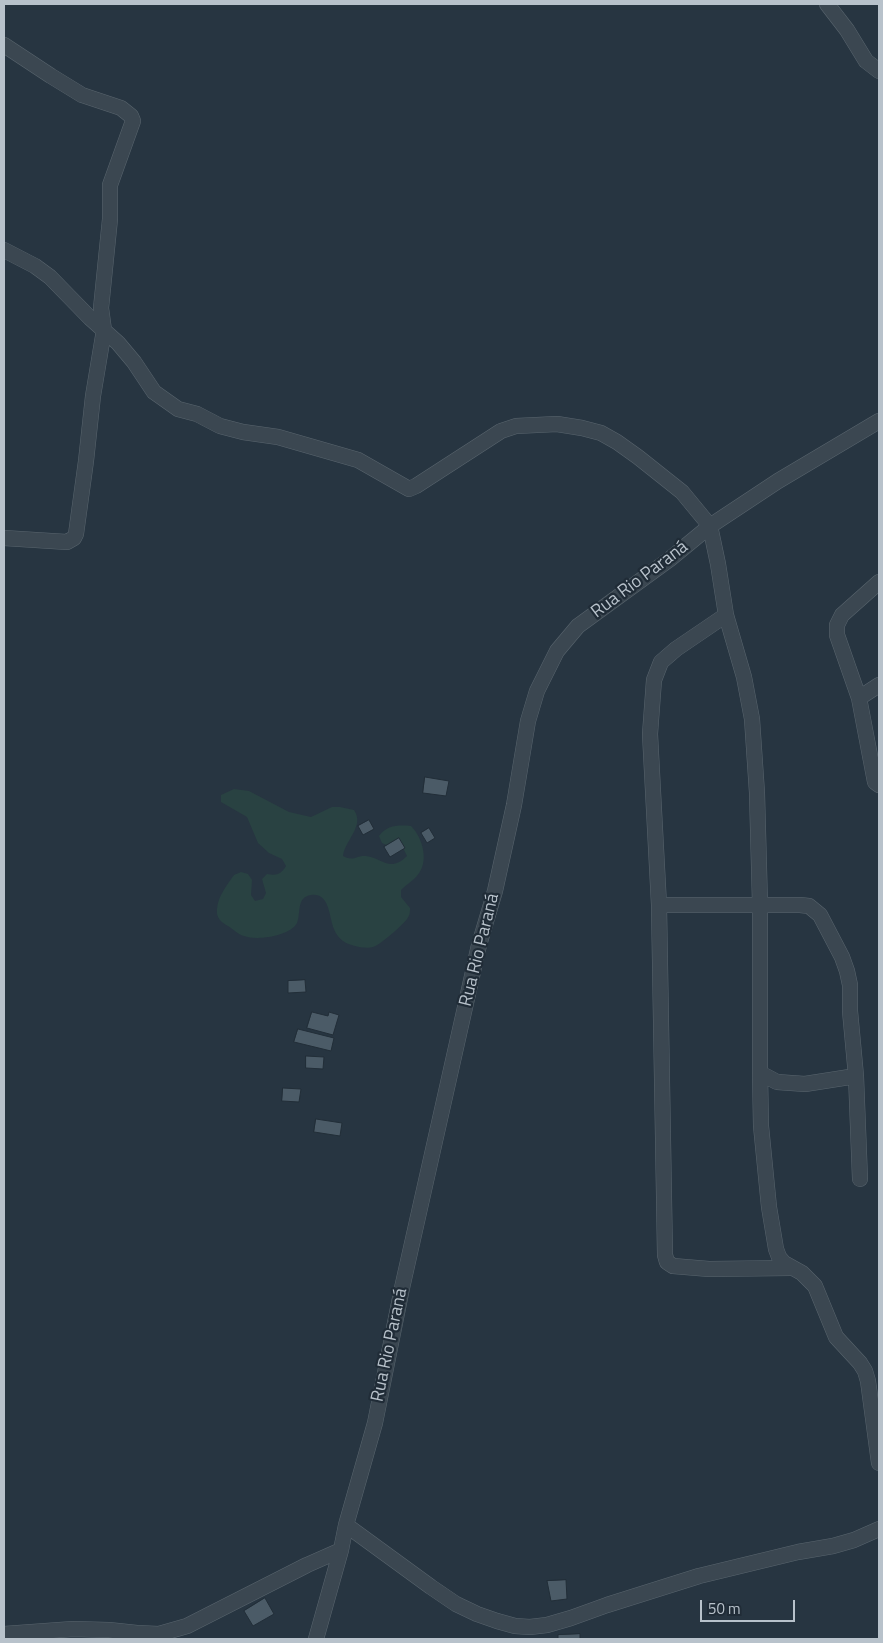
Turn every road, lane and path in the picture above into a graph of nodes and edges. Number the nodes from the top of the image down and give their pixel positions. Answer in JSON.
{"nodes":[{"id":1,"x":826,"y":4,"type":"edge"},
{"id":2,"x":4,"y":45,"type":"edge"},
{"id":3,"x":879,"y":72,"type":"edge"},
{"id":4,"x":4,"y":250,"type":"edge"},
{"id":5,"x":104,"y":330,"type":"junction"},
{"id":6,"x":879,"y":421,"type":"edge"},
{"id":7,"x":710,"y":526,"type":"junction"},
{"id":8,"x":4,"y":538,"type":"edge"},
{"id":9,"x":879,"y":582,"type":"edge"},
{"id":10,"x":726,"y":615,"type":"junction"},
{"id":11,"x":879,"y":685,"type":"edge"},
{"id":12,"x":859,"y":698,"type":"junction"},
{"id":13,"x":879,"y":785,"type":"edge"},
{"id":14,"x":760,"y":904,"type":"junction"},
{"id":15,"x":659,"y":905,"type":"junction"},
{"id":16,"x":760,"y":1073,"type":"junction"},
{"id":17,"x":856,"y":1076,"type":"junction"},
{"id":18,"x":860,"y":1179,"type":"dead end"},
{"id":19,"x":790,"y":1268,"type":"junction"},
{"id":20,"x":879,"y":1463,"type":"edge"},
{"id":21,"x":346,"y":1525,"type":"junction"},
{"id":22,"x":879,"y":1529,"type":"edge"},
{"id":23,"x":341,"y":1550,"type":"junction"},
{"id":24,"x":4,"y":1634,"type":"edge"},
{"id":25,"x":316,"y":1639,"type":"edge"}],
"edges":[{"from":1,"to":3,"type":"street"},
{"from":2,"to":5,"type":"street"},
{"from":4,"to":5,"type":"street"},
{"from":5,"to":7,"type":"street"},
{"from":5,"to":8,"type":"street"},
{"from":6,"to":7,"type":"street","name":"Rua Rio Paraná"},
{"from":7,"to":10,"type":"street"},
{"from":7,"to":21,"type":"street","name":"Rua Rio Paraná"},
{"from":9,"to":12,"type":"street"},
{"from":10,"to":14,"type":"street"},
{"from":10,"to":15,"type":"street"},
{"from":11,"to":12,"type":"street"},
{"from":12,"to":13,"type":"street"},
{"from":14,"to":15,"type":"street"},
{"from":14,"to":16,"type":"street"},
{"from":14,"to":17,"type":"street"},
{"from":15,"to":19,"type":"street"},
{"from":16,"to":17,"type":"street"},
{"from":16,"to":19,"type":"street"},
{"from":17,"to":18,"type":"street"},
{"from":19,"to":20,"type":"street"},
{"from":21,"to":22,"type":"street"},
{"from":21,"to":23,"type":"street","name":"Rua Rio Paraná"},
{"from":23,"to":24,"type":"street"},
{"from":23,"to":25,"type":"street","name":"Rua Rio Paraná"}]}
